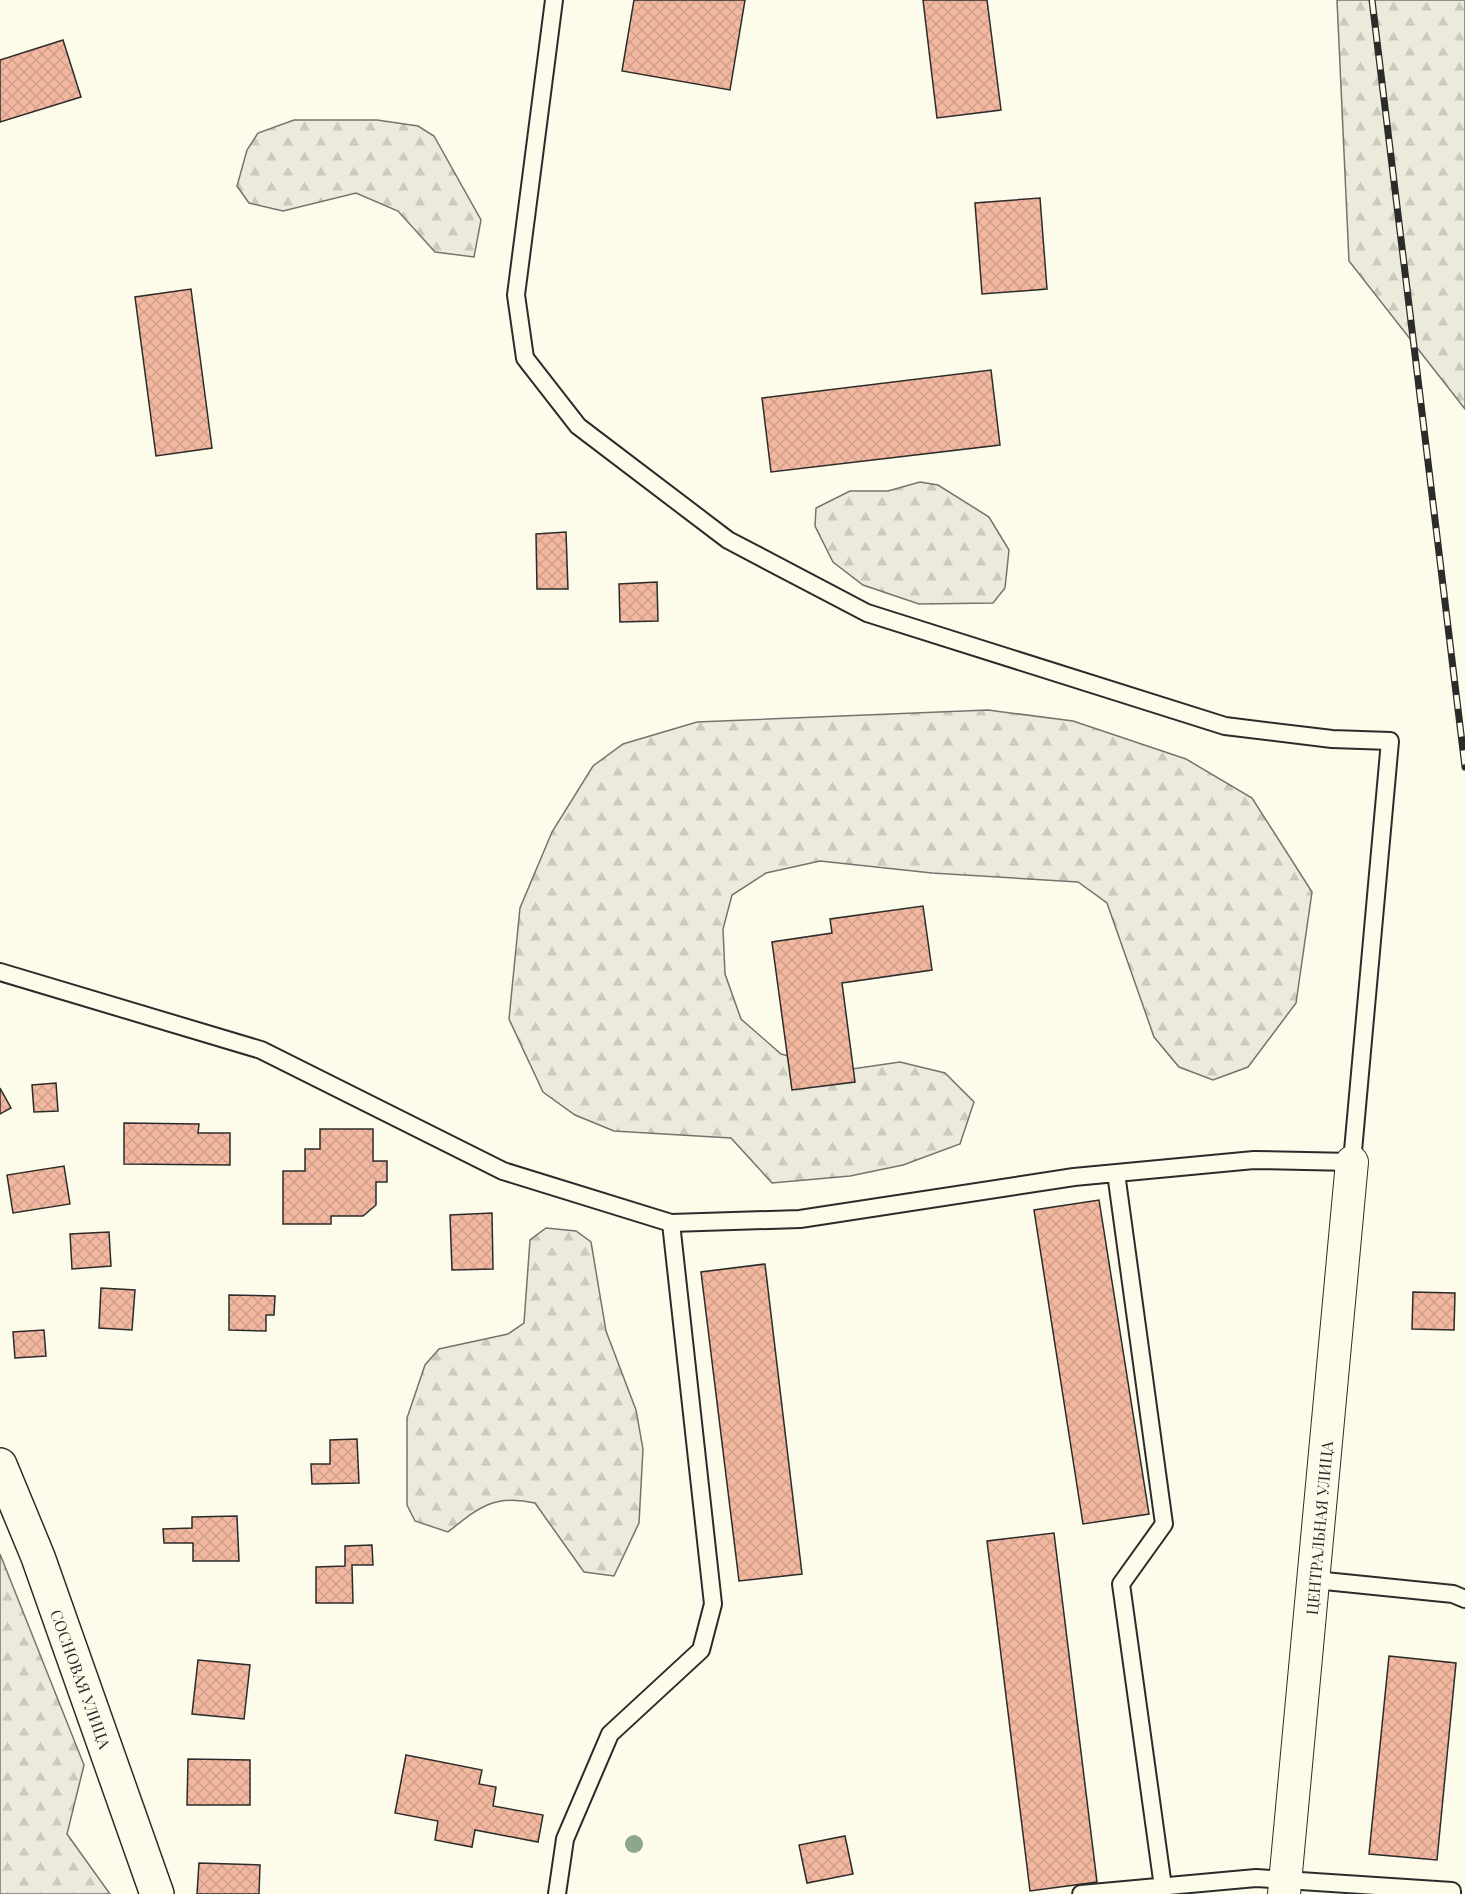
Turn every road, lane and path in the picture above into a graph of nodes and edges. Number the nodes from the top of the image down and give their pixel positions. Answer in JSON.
{"nodes":[{"id":1,"x":554,"y":0,"type":"edge"},
{"id":2,"x":0,"y":972,"type":"edge"},
{"id":3,"x":1352,"y":1162,"type":"junction"},
{"id":4,"x":1116,"y":1173,"type":"junction"},
{"id":5,"x":671,"y":1223,"type":"junction"},
{"id":6,"x":0,"y":1465,"type":"edge"},
{"id":7,"x":1315,"y":1580,"type":"junction"},
{"id":8,"x":1465,"y":1599,"type":"edge"},
{"id":9,"x":1163,"y":1887,"type":"junction"},
{"id":10,"x":1285,"y":1887,"type":"edge"},
{"id":11,"x":157,"y":1894,"type":"edge"},
{"id":12,"x":557,"y":1894,"type":"edge"},
{"id":13,"x":1081,"y":1894,"type":"edge"},
{"id":14,"x":1452,"y":1894,"type":"edge"}],
"edges":[{"from":1,"to":3,"type":"lane"},
{"from":2,"to":5,"type":"lane"},
{"from":3,"to":4,"type":"lane"},
{"from":3,"to":7,"type":"street","name":"ЦЕНТРАЛЬНАЯ УЛИЦА"},
{"from":4,"to":5,"type":"lane"},
{"from":4,"to":9,"type":"lane"},
{"from":5,"to":12,"type":"lane"},
{"from":6,"to":11,"type":"street","name":"СОСНОВАЯ УЛИЦА"},
{"from":7,"to":8,"type":"lane"},
{"from":7,"to":10,"type":"street","name":"ЦЕНТРАЛЬНАЯ УЛИЦА"},
{"from":9,"to":10,"type":"lane"},
{"from":9,"to":13,"type":"lane"},
{"from":10,"to":14,"type":"lane"}]}
